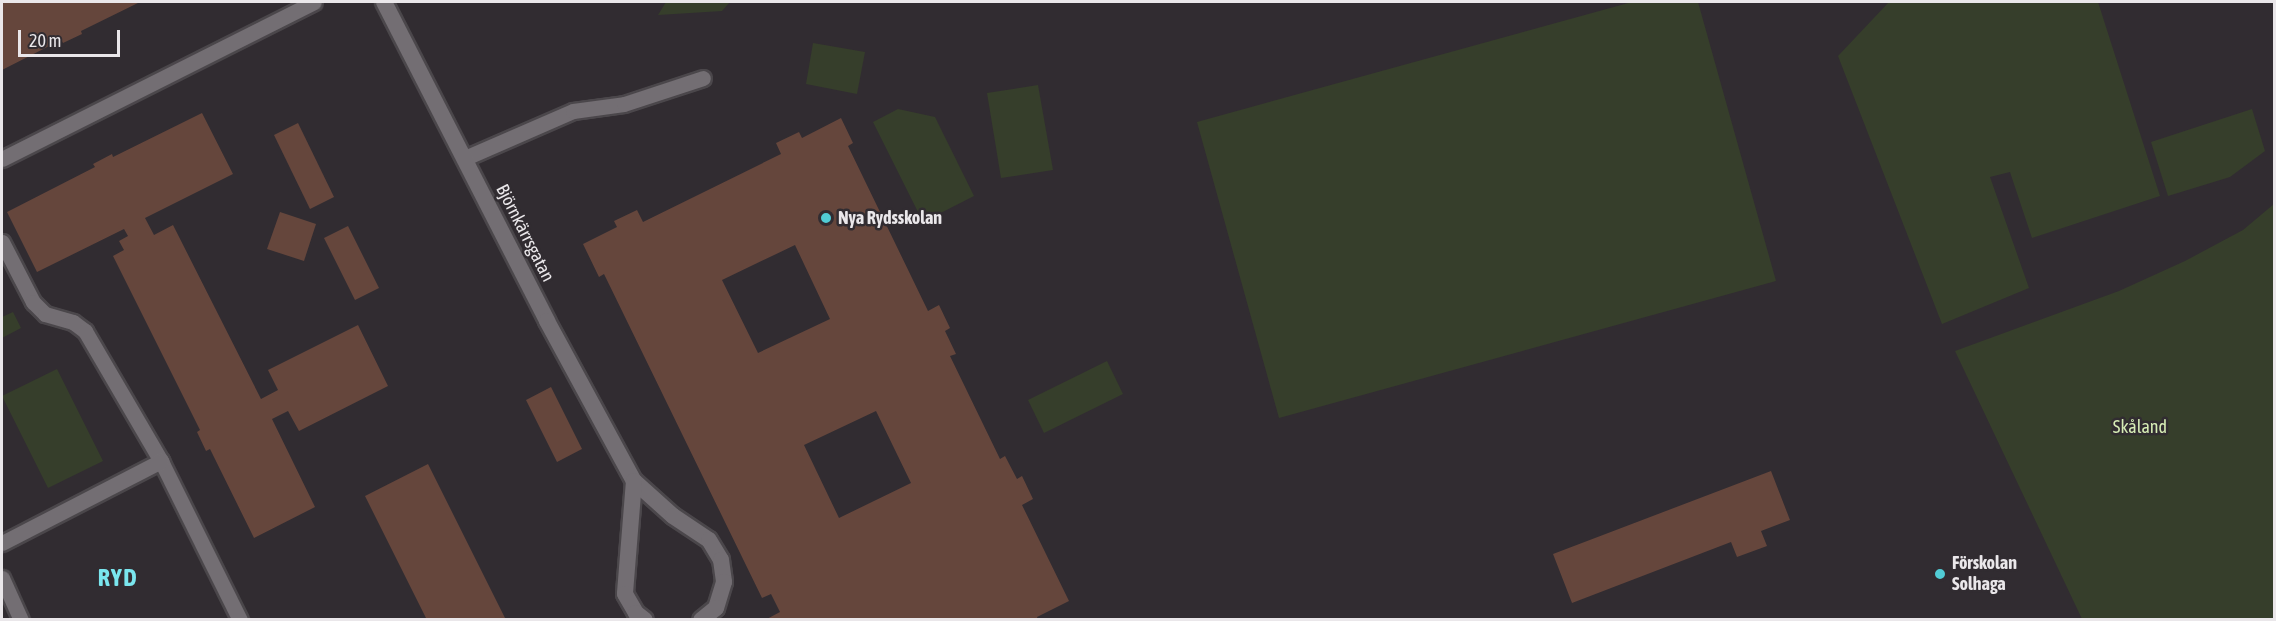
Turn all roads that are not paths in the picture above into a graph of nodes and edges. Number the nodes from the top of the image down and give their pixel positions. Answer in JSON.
{"nodes":[{"id":1,"x":314,"y":2,"type":"edge"},
{"id":2,"x":384,"y":2,"type":"edge"},
{"id":3,"x":703,"y":78,"type":"dead end"},
{"id":4,"x":465,"y":158,"type":"junction"},
{"id":5,"x":2,"y":159,"type":"edge"},
{"id":6,"x":2,"y":242,"type":"edge"},
{"id":7,"x":160,"y":462,"type":"junction"},
{"id":8,"x":634,"y":482,"type":"junction"},
{"id":9,"x":2,"y":543,"type":"edge"},
{"id":10,"x":2,"y":578,"type":"edge"},
{"id":11,"x":21,"y":620,"type":"edge"},
{"id":12,"x":240,"y":620,"type":"edge"},
{"id":13,"x":645,"y":620,"type":"edge"},
{"id":14,"x":701,"y":620,"type":"edge"}],
"edges":[{"from":1,"to":5,"type":"lane"},
{"from":2,"to":4,"type":"street","name":"Björnkärrsgatan"},
{"from":3,"to":4,"type":"lane"},
{"from":4,"to":8,"type":"street","name":"Björnkärrsgatan"},
{"from":6,"to":7,"type":"lane"},
{"from":7,"to":9,"type":"lane"},
{"from":7,"to":12,"type":"lane"},
{"from":8,"to":13,"type":"street"},
{"from":8,"to":14,"type":"street","name":"Björnkärrsgatan"},
{"from":10,"to":11,"type":"lane"}]}
